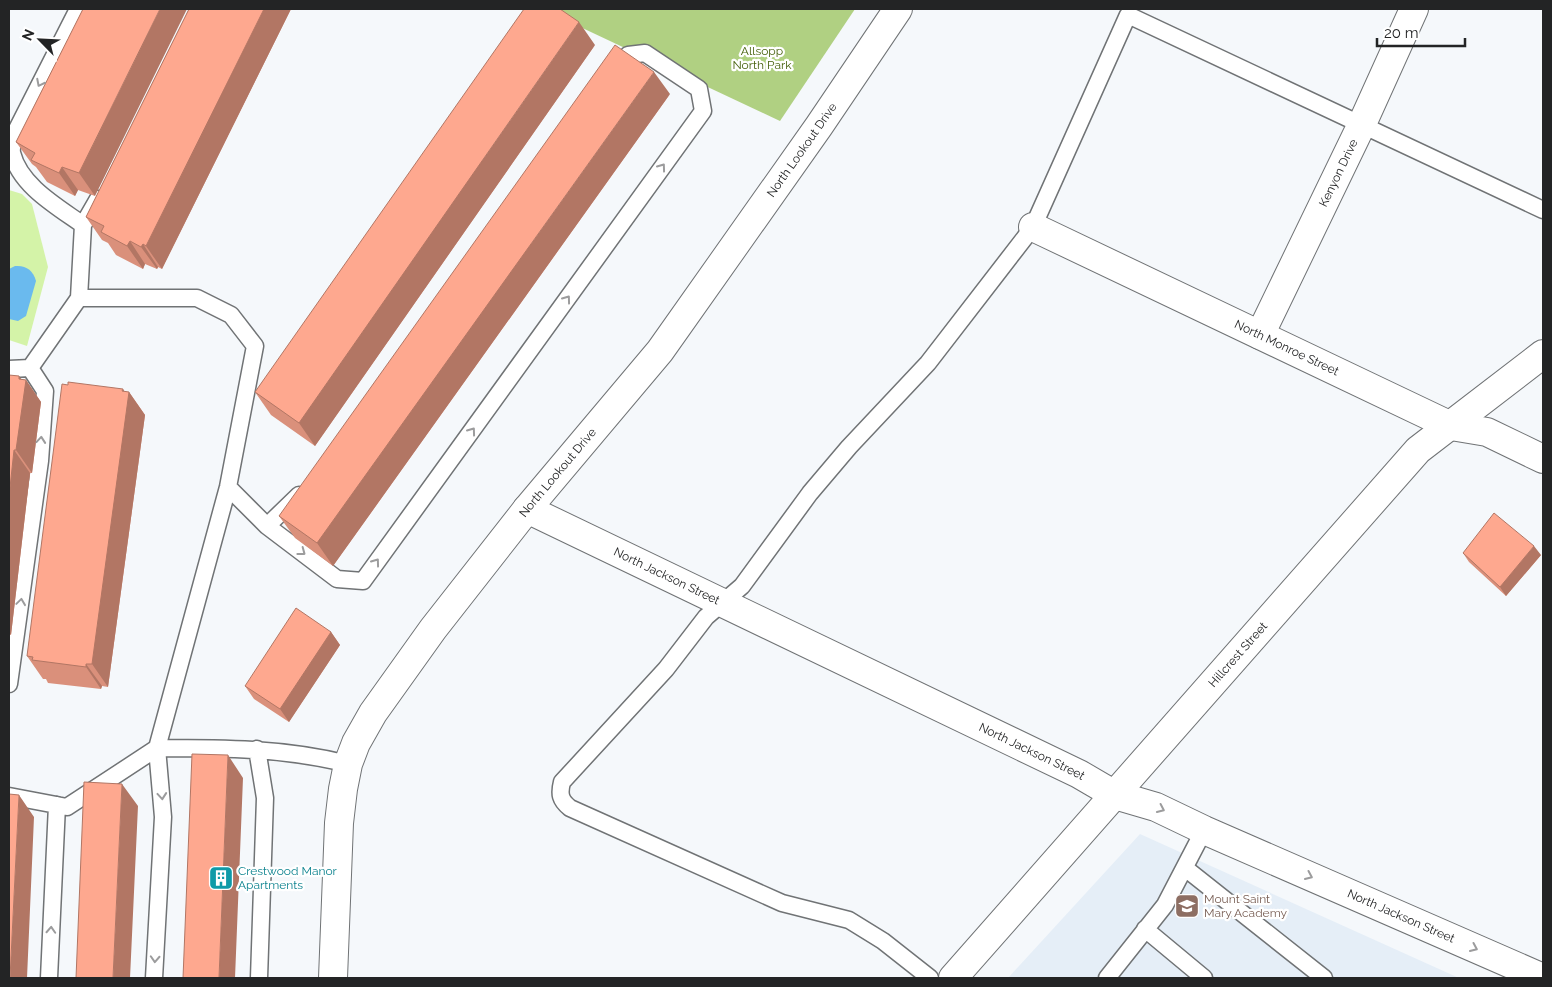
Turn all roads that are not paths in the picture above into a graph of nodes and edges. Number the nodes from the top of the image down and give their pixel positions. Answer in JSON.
{"nodes":[{"id":1,"x":78,"y":9,"type":"edge"},
{"id":2,"x":898,"y":9,"type":"edge"},
{"id":3,"x":1414,"y":9,"type":"edge"},
{"id":4,"x":604,"y":87,"type":"edge"},
{"id":5,"x":1362,"y":124,"type":"junction"},
{"id":6,"x":105,"y":186,"type":"edge"},
{"id":7,"x":1543,"y":210,"type":"edge"},
{"id":8,"x":83,"y":225,"type":"junction"},
{"id":9,"x":1033,"y":227,"type":"junction"},
{"id":10,"x":79,"y":298,"type":"junction"},
{"id":11,"x":1260,"y":335,"type":"junction"},
{"id":12,"x":1543,"y":354,"type":"edge"},
{"id":13,"x":30,"y":368,"type":"junction"},
{"id":14,"x":9,"y":369,"type":"edge"},
{"id":15,"x":1451,"y":426,"type":"junction"},
{"id":16,"x":1543,"y":459,"type":"edge"},
{"id":17,"x":309,"y":485,"type":"edge"},
{"id":18,"x":228,"y":487,"type":"junction"},
{"id":19,"x":527,"y":509,"type":"junction"},
{"id":20,"x":267,"y":526,"type":"junction"},
{"id":21,"x":722,"y":603,"type":"junction"},
{"id":22,"x":9,"y":684,"type":"edge"},
{"id":23,"x":157,"y":748,"type":"junction"},
{"id":24,"x":258,"y":749,"type":"junction"},
{"id":25,"x":348,"y":764,"type":"junction"},
{"id":26,"x":1115,"y":795,"type":"junction"},
{"id":27,"x":9,"y":796,"type":"edge"},
{"id":28,"x":57,"y":805,"type":"junction"},
{"id":29,"x":1204,"y":830,"type":"junction"},
{"id":30,"x":1185,"y":868,"type":"junction"},
{"id":31,"x":1145,"y":929,"type":"junction"},
{"id":32,"x":49,"y":978,"type":"edge"},
{"id":33,"x":154,"y":978,"type":"edge"},
{"id":34,"x":259,"y":978,"type":"edge"},
{"id":35,"x":333,"y":978,"type":"edge"},
{"id":36,"x":930,"y":978,"type":"edge"},
{"id":37,"x":953,"y":978,"type":"edge"},
{"id":38,"x":1107,"y":978,"type":"edge"},
{"id":39,"x":1204,"y":978,"type":"edge"},
{"id":40,"x":1324,"y":978,"type":"edge"},
{"id":41,"x":1543,"y":978,"type":"edge"}],
"edges":[{"from":1,"to":8,"type":"lane","one_way":true},
{"from":2,"to":19,"type":"street","name":"North Lookout Drive"},
{"from":3,"to":5,"type":"street","name":"Kenyon Drive"},
{"from":20,"to":4,"type":"lane","one_way":true},
{"from":5,"to":7,"type":"lane"},
{"from":5,"to":9,"type":"lane"},
{"from":5,"to":11,"type":"street","name":"Kenyon Drive"},
{"from":6,"to":8,"type":"lane"},
{"from":8,"to":10,"type":"lane"},
{"from":9,"to":11,"type":"street","name":"North Monroe Street"},
{"from":9,"to":21,"type":"lane"},
{"from":10,"to":13,"type":"lane"},
{"from":10,"to":18,"type":"lane"},
{"from":11,"to":15,"type":"street","name":"North Monroe Street"},
{"from":12,"to":15,"type":"street","name":"Hillcrest Street"},
{"from":13,"to":14,"type":"lane"},
{"from":22,"to":13,"type":"lane","one_way":true},
{"from":15,"to":16,"type":"street","name":"North Monroe Street"},
{"from":15,"to":26,"type":"street","name":"Hillcrest Street"},
{"from":17,"to":20,"type":"lane"},
{"from":18,"to":20,"type":"lane"},
{"from":18,"to":23,"type":"lane"},
{"from":19,"to":21,"type":"street","name":"North Jackson Street"},
{"from":19,"to":25,"type":"street","name":"North Lookout Drive"},
{"from":21,"to":26,"type":"street","name":"North Jackson Street"},
{"from":21,"to":36,"type":"lane"},
{"from":23,"to":24,"type":"lane"},
{"from":23,"to":28,"type":"lane"},
{"from":23,"to":33,"type":"lane","one_way":true},
{"from":24,"to":25,"type":"lane"},
{"from":24,"to":34,"type":"lane"},
{"from":25,"to":35,"type":"street","name":"North Lookout Drive"},
{"from":26,"to":29,"type":"street","name":"North Jackson Street","one_way":true},
{"from":26,"to":37,"type":"street","name":"Hillcrest Street"},
{"from":27,"to":28,"type":"lane"},
{"from":32,"to":28,"type":"lane","one_way":true},
{"from":29,"to":30,"type":"lane"},
{"from":29,"to":41,"type":"street","name":"North Jackson Street","one_way":true},
{"from":30,"to":31,"type":"lane"},
{"from":30,"to":40,"type":"lane"},
{"from":31,"to":38,"type":"lane"},
{"from":31,"to":39,"type":"lane"}]}
